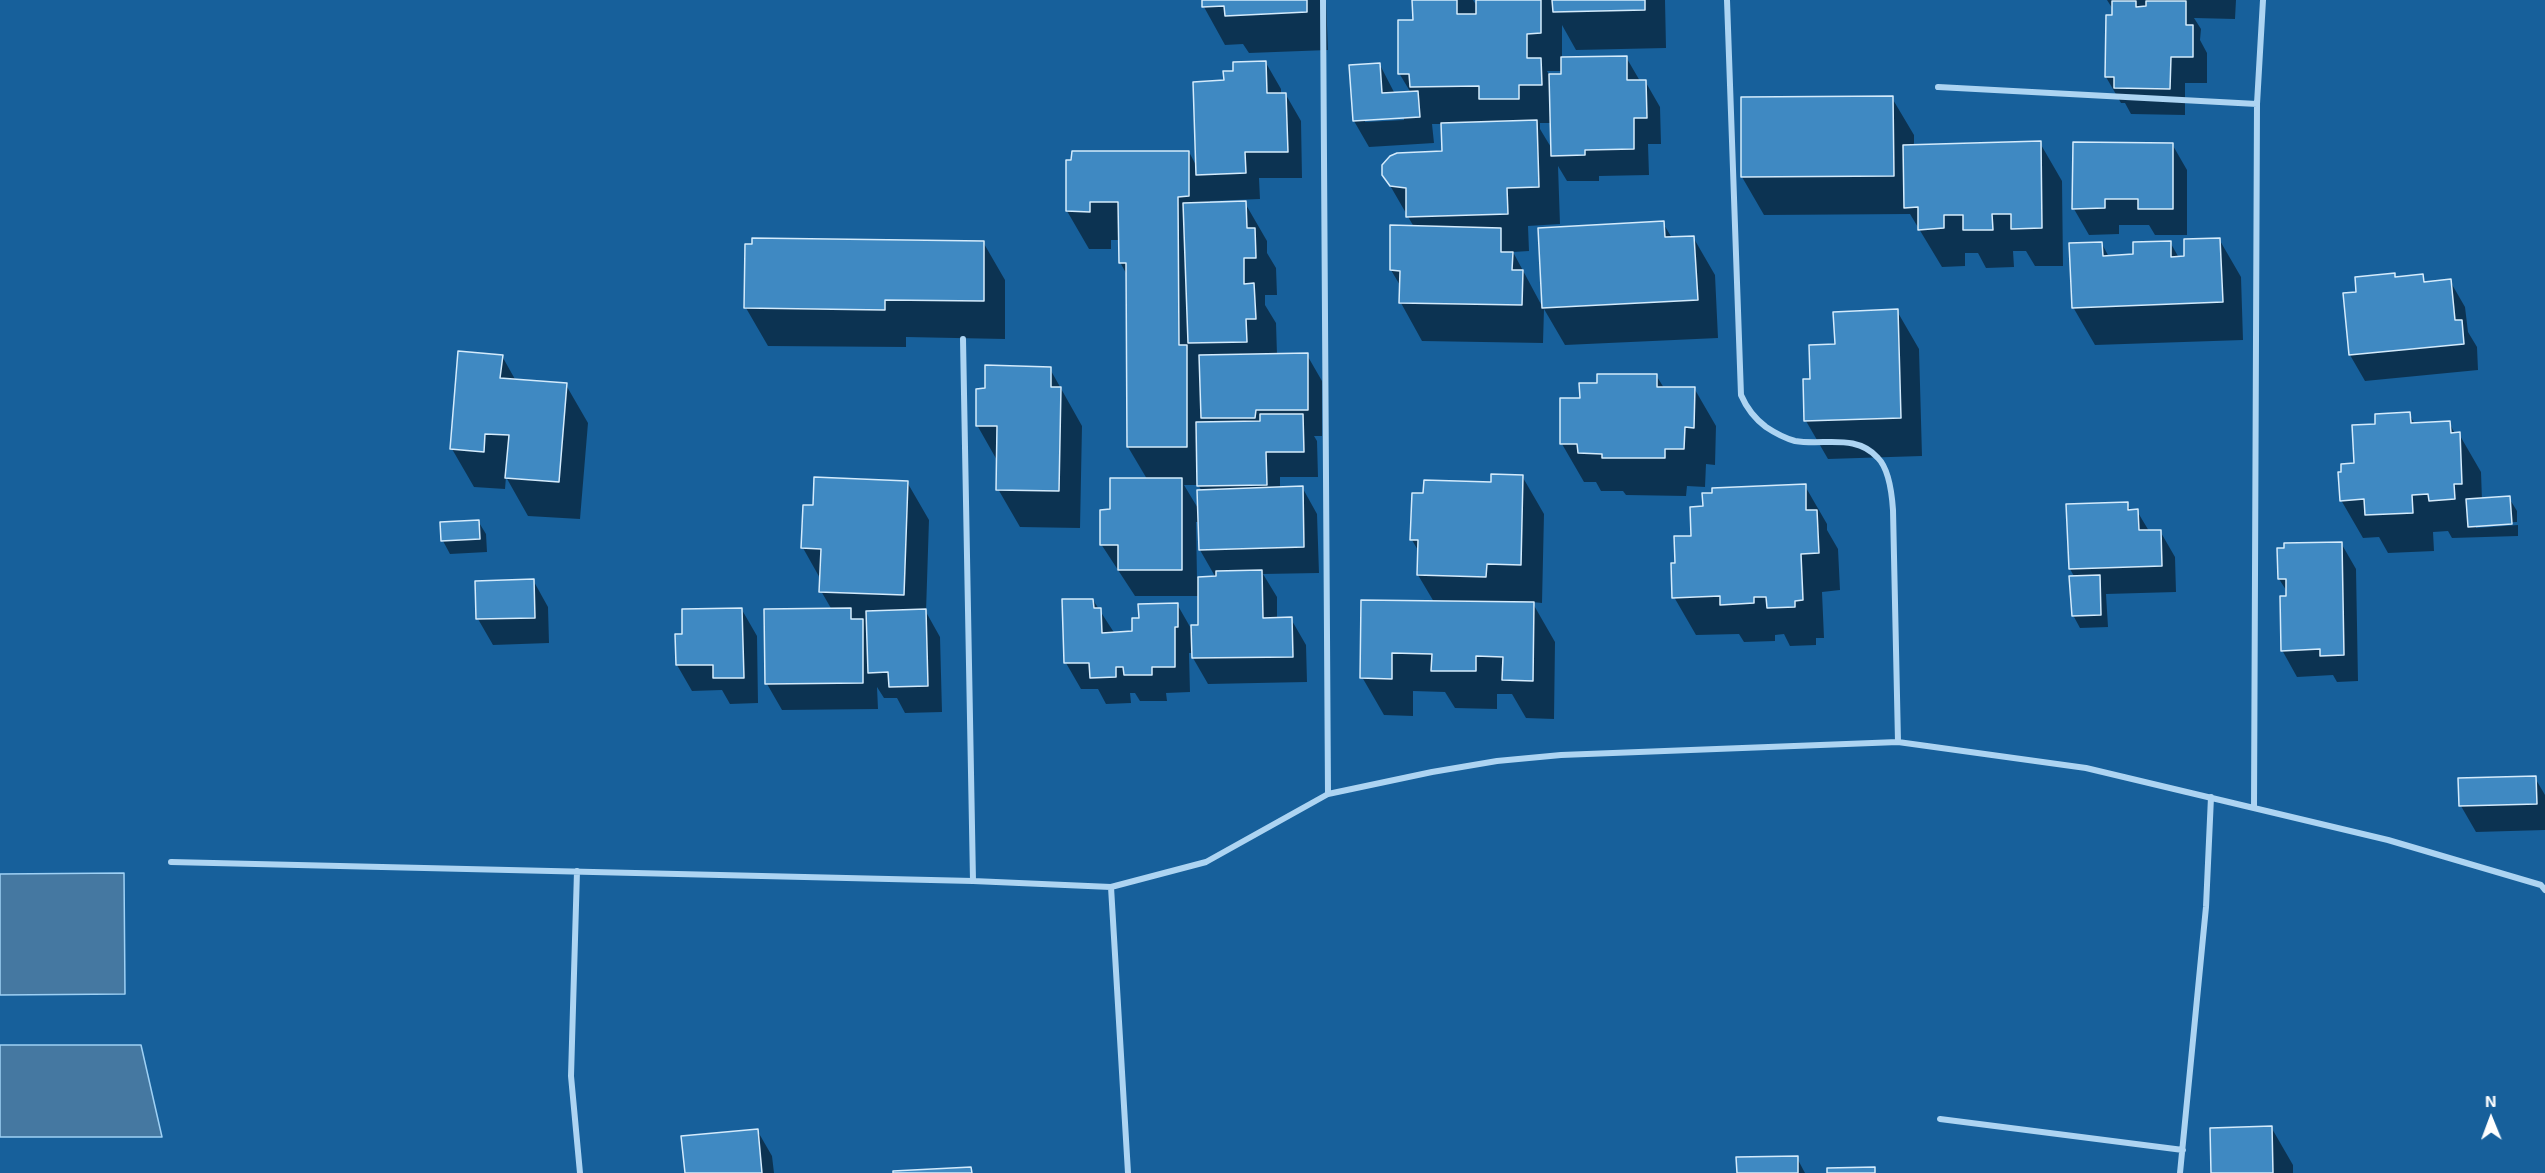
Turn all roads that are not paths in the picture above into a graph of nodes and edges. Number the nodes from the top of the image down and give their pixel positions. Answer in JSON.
{"nodes":[{"id":1,"x":1323,"y":0,"type":"edge"},
{"id":2,"x":1727,"y":0,"type":"edge"},
{"id":3,"x":2263,"y":0,"type":"edge"},
{"id":4,"x":1938,"y":87,"type":"dead end"},
{"id":5,"x":2257,"y":104,"type":"junction"},
{"id":6,"x":963,"y":339,"type":"dead end"},
{"id":7,"x":1899,"y":742,"type":"junction"},
{"id":8,"x":1328,"y":794,"type":"junction"},
{"id":9,"x":2211,"y":797,"type":"junction"},
{"id":10,"x":2254,"y":807,"type":"junction"},
{"id":11,"x":171,"y":862,"type":"dead end"},
{"id":12,"x":578,"y":871,"type":"junction"},
{"id":13,"x":973,"y":881,"type":"junction"},
{"id":14,"x":1111,"y":887,"type":"junction"},
{"id":15,"x":2544,"y":887,"type":"edge"},
{"id":16,"x":1940,"y":1119,"type":"dead end"},
{"id":17,"x":2182,"y":1150,"type":"junction"},
{"id":18,"x":580,"y":1173,"type":"edge"},
{"id":19,"x":1128,"y":1173,"type":"edge"},
{"id":20,"x":2180,"y":1173,"type":"edge"}],
"edges":[{"from":1,"to":8,"type":"street"},
{"from":2,"to":7,"type":"street"},
{"from":3,"to":5,"type":"street"},
{"from":4,"to":5,"type":"street"},
{"from":5,"to":10,"type":"street"},
{"from":6,"to":13,"type":"street"},
{"from":7,"to":8,"type":"street"},
{"from":7,"to":9,"type":"street"},
{"from":8,"to":14,"type":"street"},
{"from":9,"to":10,"type":"street"},
{"from":9,"to":17,"type":"street"},
{"from":10,"to":15,"type":"street"},
{"from":11,"to":12,"type":"street"},
{"from":12,"to":13,"type":"street"},
{"from":12,"to":18,"type":"street"},
{"from":13,"to":14,"type":"street"},
{"from":14,"to":19,"type":"street"},
{"from":16,"to":17,"type":"street"},
{"from":17,"to":20,"type":"street"}]}
